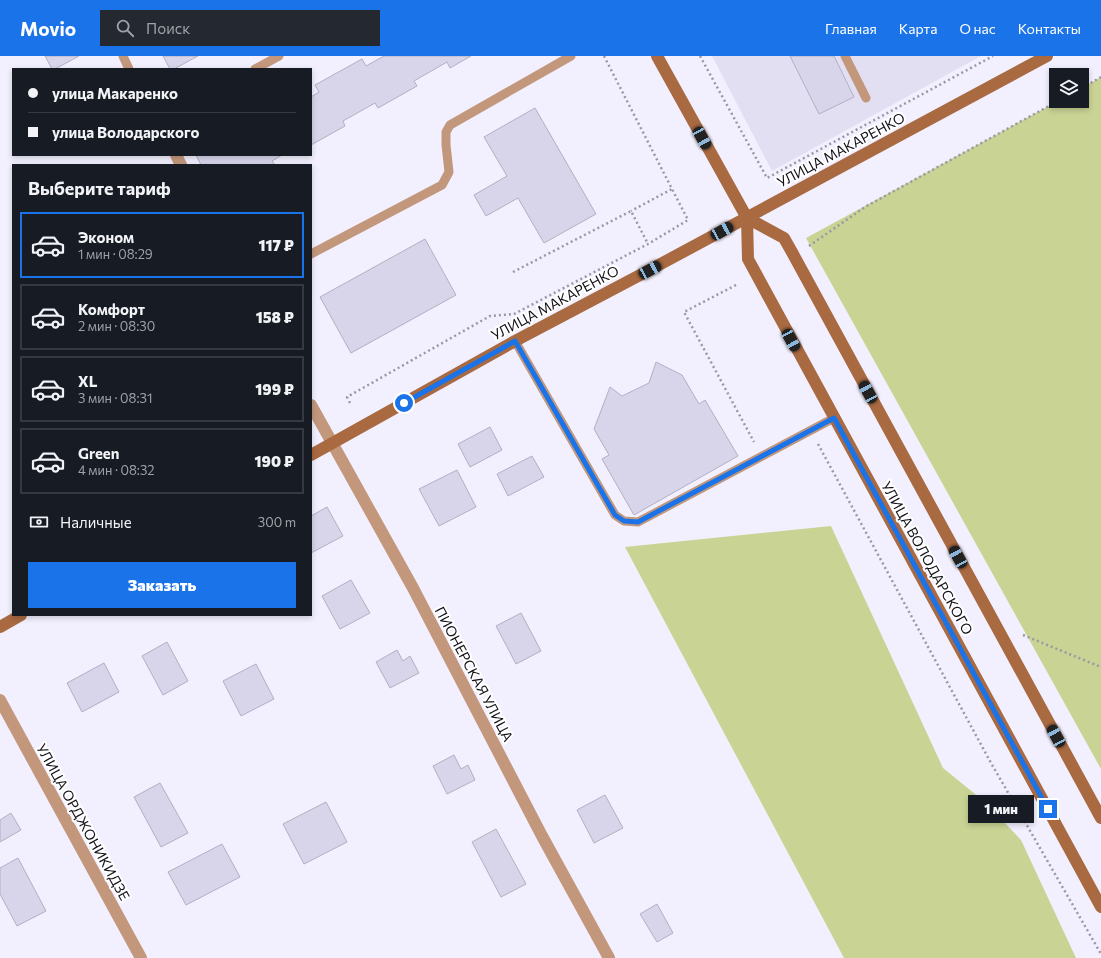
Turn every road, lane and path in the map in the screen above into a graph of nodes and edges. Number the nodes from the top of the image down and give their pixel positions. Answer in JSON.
{"nodes":[{"id":1,"x":123,"y":56,"type":"edge"},
{"id":2,"x":279,"y":56,"type":"edge"},
{"id":3,"x":571,"y":56,"type":"edge"},
{"id":4,"x":604,"y":56,"type":"edge"},
{"id":5,"x":657,"y":56,"type":"edge"},
{"id":6,"x":700,"y":56,"type":"edge"},
{"id":7,"x":845,"y":56,"type":"edge"},
{"id":8,"x":993,"y":56,"type":"edge"},
{"id":9,"x":1047,"y":56,"type":"edge"},
{"id":10,"x":129,"y":68,"type":"edge"},
{"id":11,"x":257,"y":68,"type":"edge"},
{"id":12,"x":1101,"y":78,"type":"edge"},
{"id":13,"x":1089,"y":84,"type":"edge"},
{"id":14,"x":866,"y":98,"type":"dead end"},
{"id":15,"x":1049,"y":106,"type":"edge"},
{"id":16,"x":672,"y":188,"type":"junction"},
{"id":17,"x":631,"y":210,"type":"junction"},
{"id":18,"x":747,"y":218,"type":"junction"},
{"id":19,"x":648,"y":244,"type":"junction"},
{"id":20,"x":808,"y":246,"type":"dead end"},
{"id":21,"x":312,"y":253,"type":"edge"},
{"id":22,"x":513,"y":272,"type":"dead end"},
{"id":23,"x":736,"y":285,"type":"dead end"},
{"id":24,"x":515,"y":341,"type":"junction"},
{"id":25,"x":350,"y":403,"type":"dead end"},
{"id":26,"x":312,"y":407,"type":"edge"},
{"id":27,"x":834,"y":418,"type":"junction"},
{"id":28,"x":810,"y":430,"type":"junction"},
{"id":29,"x":332,"y":443,"type":"junction"},
{"id":30,"x":312,"y":454,"type":"edge"},
{"id":31,"x":762,"y":456,"type":"junction"},
{"id":32,"x":19,"y":616,"type":"edge"},
{"id":33,"x":0,"y":627,"type":"edge"},
{"id":34,"x":1023,"y":635,"type":"dead end"},
{"id":35,"x":1101,"y":667,"type":"edge"},
{"id":36,"x":0,"y":700,"type":"edge"},
{"id":37,"x":1101,"y":818,"type":"edge"},
{"id":38,"x":1101,"y":907,"type":"edge"},
{"id":39,"x":1101,"y":954,"type":"edge"},
{"id":40,"x":141,"y":958,"type":"edge"},
{"id":41,"x":609,"y":958,"type":"edge"}],
"edges":[{"from":1,"to":10,"type":"lane"},
{"from":2,"to":11,"type":"lane"},
{"from":3,"to":21,"type":"lane"},
{"from":4,"to":16,"type":"path"},
{"from":5,"to":18,"type":"main road","name":"УЛИЦА ВОЛОДАРСКОГО"},
{"from":6,"to":8,"type":"path"},
{"from":7,"to":14,"type":"lane"},
{"from":9,"to":18,"type":"main road","name":"УЛИЦА МАКАРЕНКО"},
{"from":12,"to":13,"type":"path"},
{"from":15,"to":20,"type":"path"},
{"from":16,"to":17,"type":"path"},
{"from":16,"to":19,"type":"path"},
{"from":17,"to":19,"type":"path"},
{"from":17,"to":22,"type":"path"},
{"from":18,"to":24,"type":"main road","name":"УЛИЦА МАКАРЕНКО"},
{"from":18,"to":27,"type":"main road","name":"УЛИЦА ВОЛОДАРСКОГО"},
{"from":18,"to":37,"type":"main road","name":"УЛИЦА ВОЛОДАРСКОГО"},
{"from":19,"to":25,"type":"path"},
{"from":23,"to":31,"type":"path"},
{"from":24,"to":29,"type":"main road","name":"УЛИЦА МАКАРЕНКО"},
{"from":24,"to":31,"type":"lane"},
{"from":26,"to":29,"type":"street","name":"ПИОНЕРСКАЯ УЛИЦА"},
{"from":27,"to":28,"type":"lane"},
{"from":27,"to":38,"type":"main road","name":"УЛИЦА ВОЛОДАРСКОГО"},
{"from":28,"to":31,"type":"lane"},
{"from":28,"to":39,"type":"path"},
{"from":29,"to":30,"type":"main road","name":"УЛИЦА МАКАРЕНКО"},
{"from":29,"to":41,"type":"street","name":"ПИОНЕРСКАЯ УЛИЦА"},
{"from":32,"to":33,"type":"main road"},
{"from":34,"to":35,"type":"path"},
{"from":36,"to":40,"type":"street","name":"УЛИЦА ОРДЖОНИКИДЗЕ"}]}
